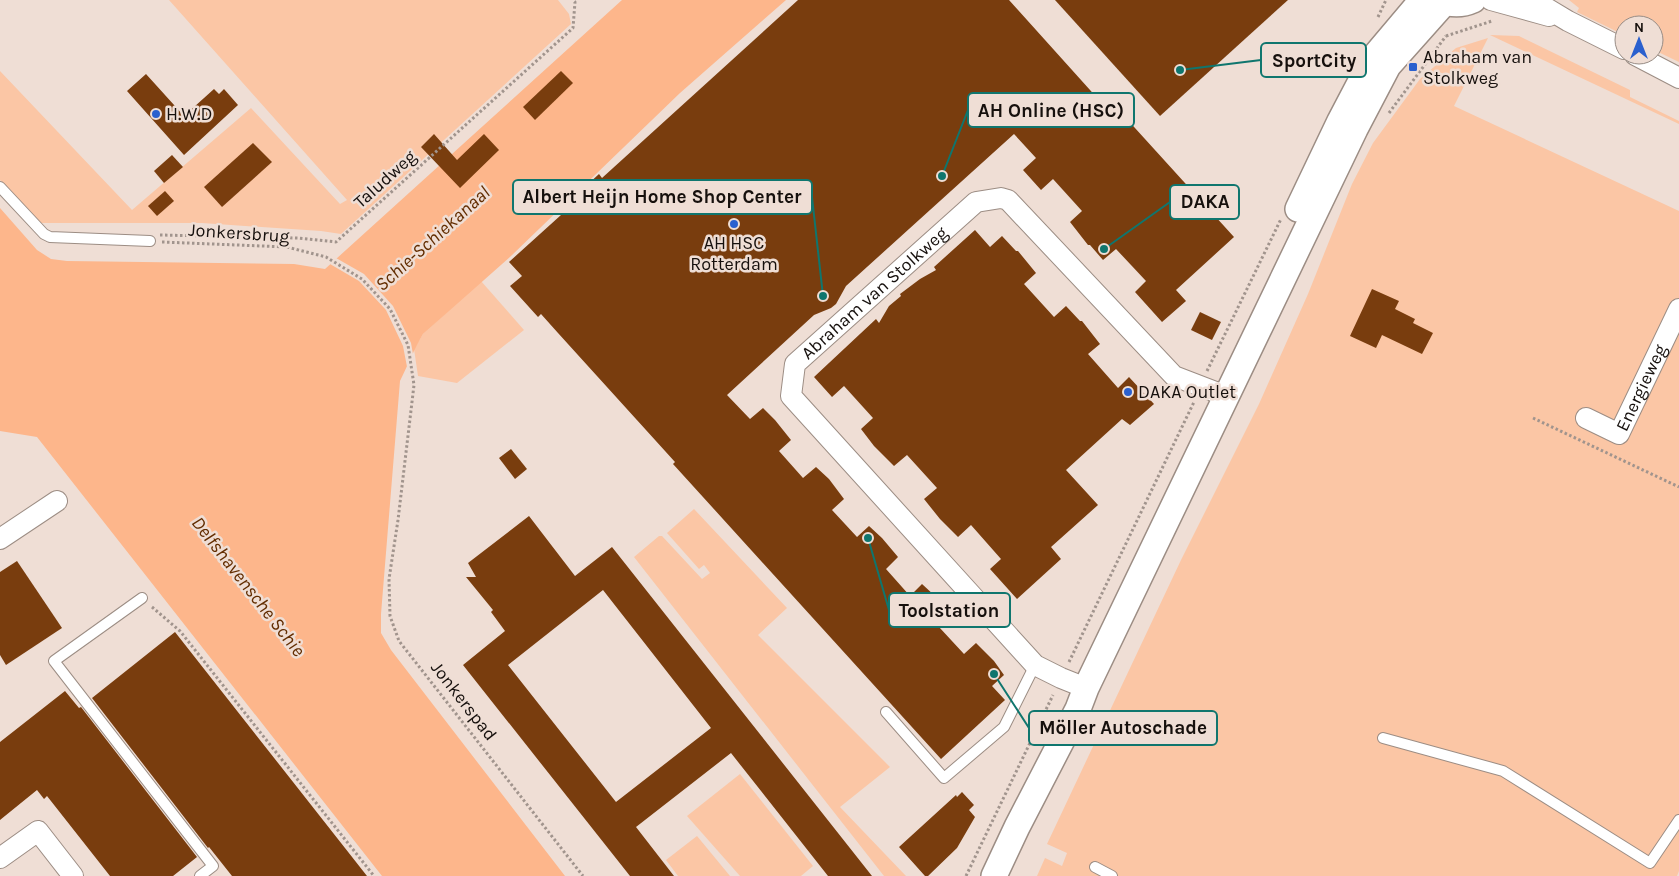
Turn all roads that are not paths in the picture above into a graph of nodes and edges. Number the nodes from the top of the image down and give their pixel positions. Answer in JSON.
{"nodes":[{"id":1,"x":1473,"y":0,"type":"edge"},
{"id":2,"x":1491,"y":0,"type":"edge"},
{"id":3,"x":1533,"y":0,"type":"edge"},
{"id":4,"x":1551,"y":0,"type":"edge"},
{"id":5,"x":1436,"y":1,"type":"edge"},
{"id":6,"x":1568,"y":20,"type":"junction"},
{"id":7,"x":1614,"y":44,"type":"edge"},
{"id":8,"x":1654,"y":65,"type":"edge"},
{"id":9,"x":1679,"y":78,"type":"edge"},
{"id":10,"x":0,"y":187,"type":"edge"},
{"id":11,"x":150,"y":241,"type":"road end"},
{"id":12,"x":1679,"y":309,"type":"edge"},
{"id":13,"x":1213,"y":391,"type":"junction"},
{"id":14,"x":1586,"y":418,"type":"dead end"},
{"id":15,"x":57,"y":501,"type":"dead end"},
{"id":16,"x":0,"y":539,"type":"edge"},
{"id":17,"x":142,"y":598,"type":"road end"},
{"id":18,"x":1035,"y":665,"type":"junction"},
{"id":19,"x":1073,"y":683,"type":"junction"},
{"id":20,"x":886,"y":712,"type":"dead end"},
{"id":21,"x":1382,"y":738,"type":"dead end"},
{"id":22,"x":1679,"y":820,"type":"edge"},
{"id":23,"x":0,"y":858,"type":"edge"},
{"id":24,"x":1095,"y":867,"type":"dead end"},
{"id":25,"x":73,"y":876,"type":"edge"},
{"id":26,"x":200,"y":876,"type":"edge"},
{"id":27,"x":978,"y":876,"type":"edge"},
{"id":28,"x":994,"y":876,"type":"edge"},
{"id":29,"x":1112,"y":876,"type":"edge"}],
"edges":[{"from":1,"to":5,"type":"street"},
{"from":2,"to":6,"type":"street"},
{"from":3,"to":6,"type":"street"},
{"from":4,"to":6,"type":"street"},
{"from":5,"to":13,"type":"street"},
{"from":6,"to":7,"type":"street"},
{"from":8,"to":9,"type":"street"},
{"from":10,"to":11,"type":"lane"},
{"from":12,"to":14,"type":"street","name":"Energieweg"},
{"from":13,"to":18,"type":"street","name":"Abraham van Stolkweg"},
{"from":13,"to":19,"type":"street"},
{"from":15,"to":16,"type":"street"},
{"from":17,"to":26,"type":"lane"},
{"from":18,"to":19,"type":"street","name":"Abraham van Stolkweg"},
{"from":18,"to":20,"type":"lane"},
{"from":19,"to":27,"type":"street"},
{"from":19,"to":28,"type":"street"},
{"from":21,"to":22,"type":"lane"},
{"from":23,"to":25,"type":"street"},
{"from":24,"to":29,"type":"lane"}]}
